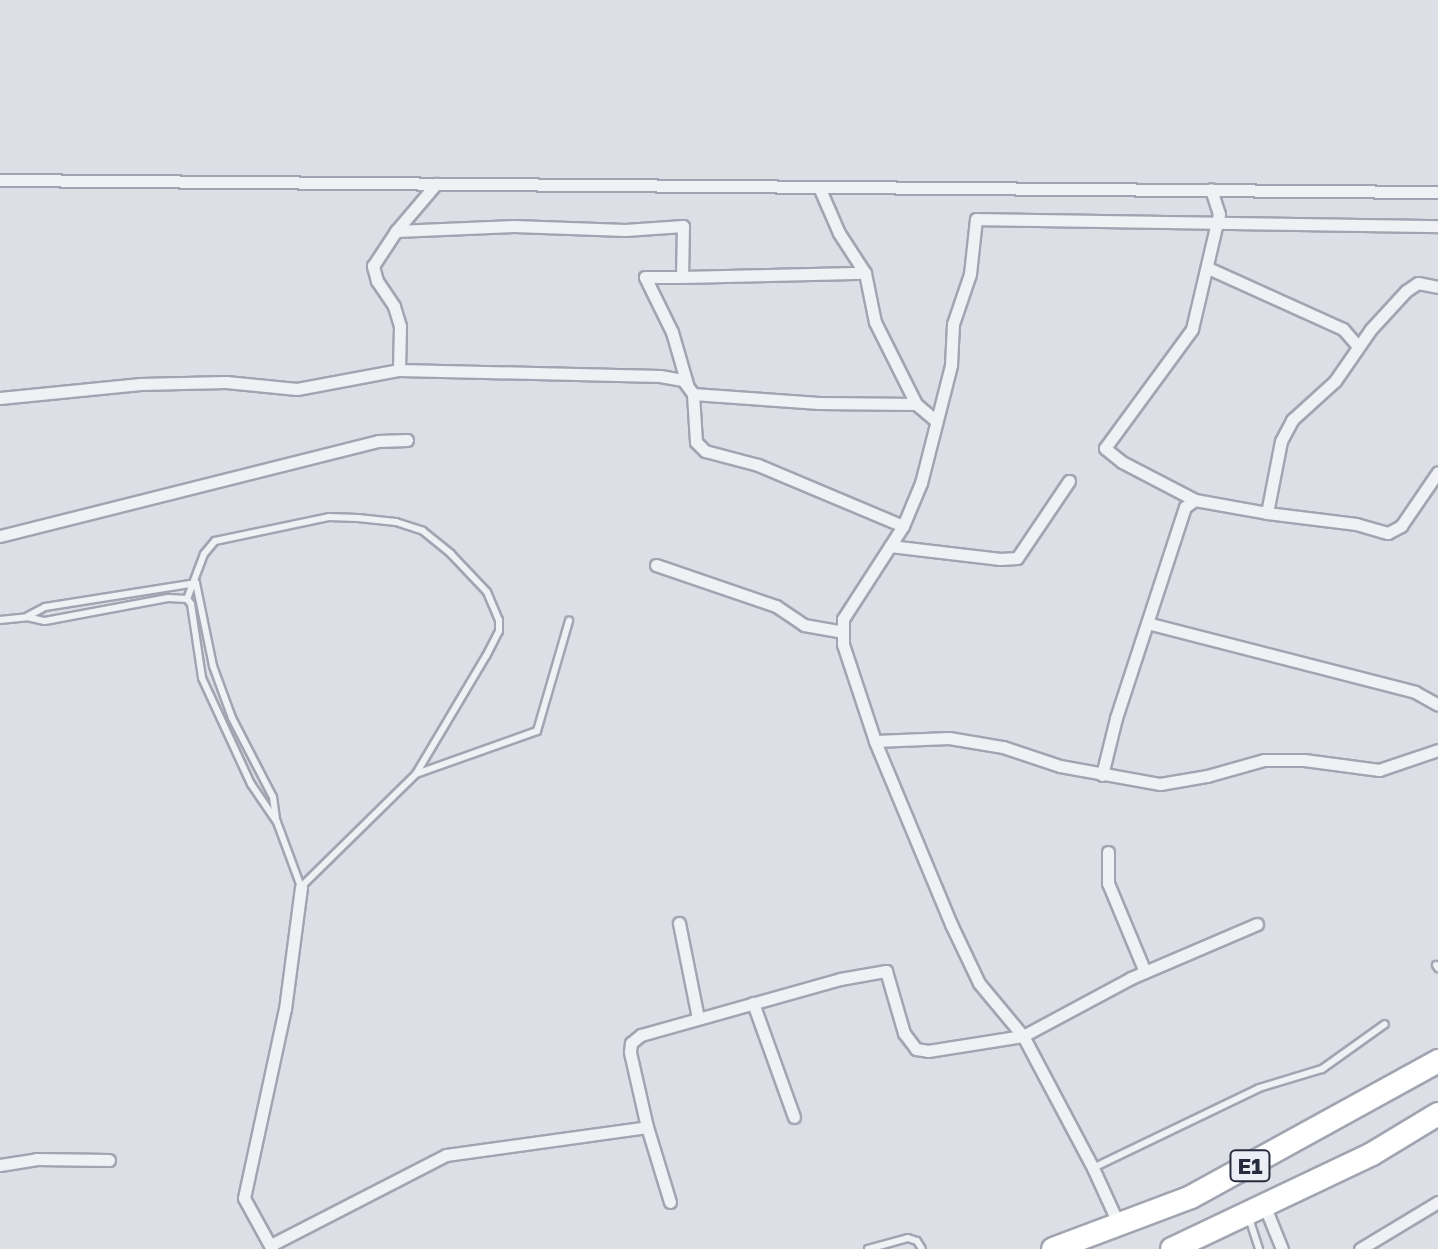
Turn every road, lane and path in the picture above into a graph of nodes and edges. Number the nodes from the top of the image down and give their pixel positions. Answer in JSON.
{"nodes":[{"id":1,"x":0,"y":180,"type":"edge"},
{"id":2,"x":436,"y":184,"type":"junction"},
{"id":3,"x":819,"y":187,"type":"junction"},
{"id":4,"x":1211,"y":189,"type":"junction"},
{"id":5,"x":1438,"y":192,"type":"edge"},
{"id":6,"x":1218,"y":222,"type":"junction"},
{"id":7,"x":1438,"y":226,"type":"edge"},
{"id":8,"x":396,"y":231,"type":"junction"},
{"id":9,"x":1208,"y":268,"type":"junction"},
{"id":10,"x":865,"y":273,"type":"junction"},
{"id":11,"x":682,"y":277,"type":"junction"},
{"id":12,"x":1438,"y":287,"type":"edge"},
{"id":13,"x":1343,"y":329,"type":"junction"},
{"id":14,"x":1371,"y":329,"type":"junction"},
{"id":15,"x":1358,"y":346,"type":"junction"},
{"id":16,"x":399,"y":370,"type":"junction"},
{"id":17,"x":690,"y":389,"type":"junction"},
{"id":18,"x":0,"y":398,"type":"edge"},
{"id":19,"x":916,"y":404,"type":"junction"},
{"id":20,"x":936,"y":421,"type":"junction"},
{"id":21,"x":407,"y":440,"type":"dead end"},
{"id":22,"x":1438,"y":472,"type":"edge"},
{"id":23,"x":1069,"y":481,"type":"dead end"},
{"id":24,"x":1195,"y":500,"type":"junction"},
{"id":25,"x":1267,"y":513,"type":"junction"},
{"id":26,"x":903,"y":526,"type":"junction"},
{"id":27,"x":0,"y":536,"type":"edge"},
{"id":28,"x":890,"y":546,"type":"junction"},
{"id":29,"x":656,"y":565,"type":"dead end"},
{"id":30,"x":196,"y":583,"type":"junction"},
{"id":31,"x":187,"y":599,"type":"junction"},
{"id":32,"x":27,"y":617,"type":"junction"},
{"id":33,"x":0,"y":620,"type":"edge"},
{"id":34,"x":569,"y":621,"type":"dead end"},
{"id":35,"x":1147,"y":623,"type":"junction"},
{"id":36,"x":842,"y":632,"type":"junction"},
{"id":37,"x":1438,"y":705,"type":"edge"},
{"id":38,"x":875,"y":741,"type":"junction"},
{"id":39,"x":1438,"y":750,"type":"edge"},
{"id":40,"x":416,"y":774,"type":"junction"},
{"id":41,"x":1102,"y":775,"type":"junction"},
{"id":42,"x":277,"y":822,"type":"junction"},
{"id":43,"x":1108,"y":852,"type":"dead end"},
{"id":44,"x":301,"y":887,"type":"junction"},
{"id":45,"x":679,"y":923,"type":"dead end"},
{"id":46,"x":1257,"y":924,"type":"dead end"},
{"id":47,"x":1145,"y":972,"type":"junction"},
{"id":48,"x":753,"y":1003,"type":"junction"},
{"id":49,"x":698,"y":1018,"type":"junction"},
{"id":50,"x":1385,"y":1024,"type":"dead end"},
{"id":51,"x":1023,"y":1036,"type":"junction"},
{"id":52,"x":1438,"y":1061,"type":"edge"},
{"id":53,"x":1438,"y":1114,"type":"edge"},
{"id":54,"x":794,"y":1117,"type":"dead end"},
{"id":55,"x":647,"y":1127,"type":"junction"},
{"id":56,"x":109,"y":1160,"type":"dead end"},
{"id":57,"x":0,"y":1165,"type":"edge"},
{"id":58,"x":1093,"y":1168,"type":"junction"},
{"id":59,"x":670,"y":1202,"type":"dead end"},
{"id":60,"x":1438,"y":1202,"type":"edge"},
{"id":61,"x":1257,"y":1211,"type":"junction"},
{"id":62,"x":1119,"y":1225,"type":"junction"},
{"id":63,"x":1206,"y":1242,"type":"edge"},
{"id":64,"x":271,"y":1247,"type":"edge"},
{"id":65,"x":868,"y":1249,"type":"edge"},
{"id":66,"x":922,"y":1249,"type":"edge"},
{"id":67,"x":1053,"y":1249,"type":"edge"},
{"id":68,"x":1172,"y":1249,"type":"edge"},
{"id":69,"x":1259,"y":1249,"type":"edge"},
{"id":70,"x":1282,"y":1249,"type":"edge"},
{"id":71,"x":1360,"y":1249,"type":"edge"}],
"edges":[{"from":1,"to":2,"type":"street"},
{"from":2,"to":3,"type":"street"},
{"from":2,"to":8,"type":"street"},
{"from":3,"to":4,"type":"street"},
{"from":3,"to":10,"type":"street"},
{"from":4,"to":5,"type":"street"},
{"from":4,"to":6,"type":"street"},
{"from":6,"to":7,"type":"street"},
{"from":6,"to":9,"type":"street"},
{"from":6,"to":20,"type":"street"},
{"from":8,"to":11,"type":"street"},
{"from":8,"to":16,"type":"street"},
{"from":9,"to":13,"type":"street"},
{"from":9,"to":24,"type":"street"},
{"from":10,"to":11,"type":"street"},
{"from":10,"to":19,"type":"street"},
{"from":11,"to":17,"type":"street"},
{"from":12,"to":14,"type":"street"},
{"from":13,"to":14,"type":"street"},
{"from":13,"to":15,"type":"street"},
{"from":14,"to":15,"type":"street"},
{"from":15,"to":25,"type":"street"},
{"from":16,"to":17,"type":"street"},
{"from":16,"to":18,"type":"street"},
{"from":17,"to":19,"type":"street"},
{"from":17,"to":26,"type":"street"},
{"from":19,"to":20,"type":"street"},
{"from":20,"to":26,"type":"street"},
{"from":21,"to":27,"type":"street"},
{"from":22,"to":25,"type":"street"},
{"from":23,"to":28,"type":"street"},
{"from":24,"to":25,"type":"street"},
{"from":24,"to":35,"type":"street"},
{"from":26,"to":28,"type":"street"},
{"from":28,"to":36,"type":"street"},
{"from":29,"to":36,"type":"street"},
{"from":30,"to":31,"type":"lane"},
{"from":30,"to":32,"type":"lane"},
{"from":30,"to":40,"type":"lane"},
{"from":30,"to":42,"type":"lane"},
{"from":31,"to":32,"type":"lane"},
{"from":31,"to":42,"type":"lane"},
{"from":32,"to":33,"type":"lane"},
{"from":34,"to":40,"type":"lane"},
{"from":35,"to":37,"type":"street"},
{"from":35,"to":41,"type":"street"},
{"from":36,"to":38,"type":"street"},
{"from":38,"to":41,"type":"street"},
{"from":38,"to":51,"type":"street"},
{"from":39,"to":41,"type":"street"},
{"from":40,"to":44,"type":"lane"},
{"from":42,"to":44,"type":"lane"},
{"from":43,"to":47,"type":"street"},
{"from":44,"to":64,"type":"street"},
{"from":45,"to":49,"type":"street"},
{"from":46,"to":47,"type":"street"},
{"from":47,"to":51,"type":"street"},
{"from":48,"to":49,"type":"street"},
{"from":48,"to":51,"type":"street"},
{"from":48,"to":54,"type":"street"},
{"from":49,"to":55,"type":"street"},
{"from":50,"to":58,"type":"lane"},
{"from":51,"to":58,"type":"street"},
{"from":52,"to":62,"type":"highway","number":"E1"},
{"from":53,"to":61,"type":"highway","number":"E1"},
{"from":55,"to":59,"type":"street"},
{"from":55,"to":64,"type":"street"},
{"from":56,"to":57,"type":"street"},
{"from":58,"to":62,"type":"street"},
{"from":60,"to":71,"type":"street"},
{"from":61,"to":63,"type":"highway","number":"E1"},
{"from":61,"to":69,"type":"lane"},
{"from":61,"to":70,"type":"street"},
{"from":62,"to":67,"type":"highway","number":"E1"},
{"from":63,"to":68,"type":"highway","number":"E1"},
{"from":65,"to":66,"type":"lane"}]}
